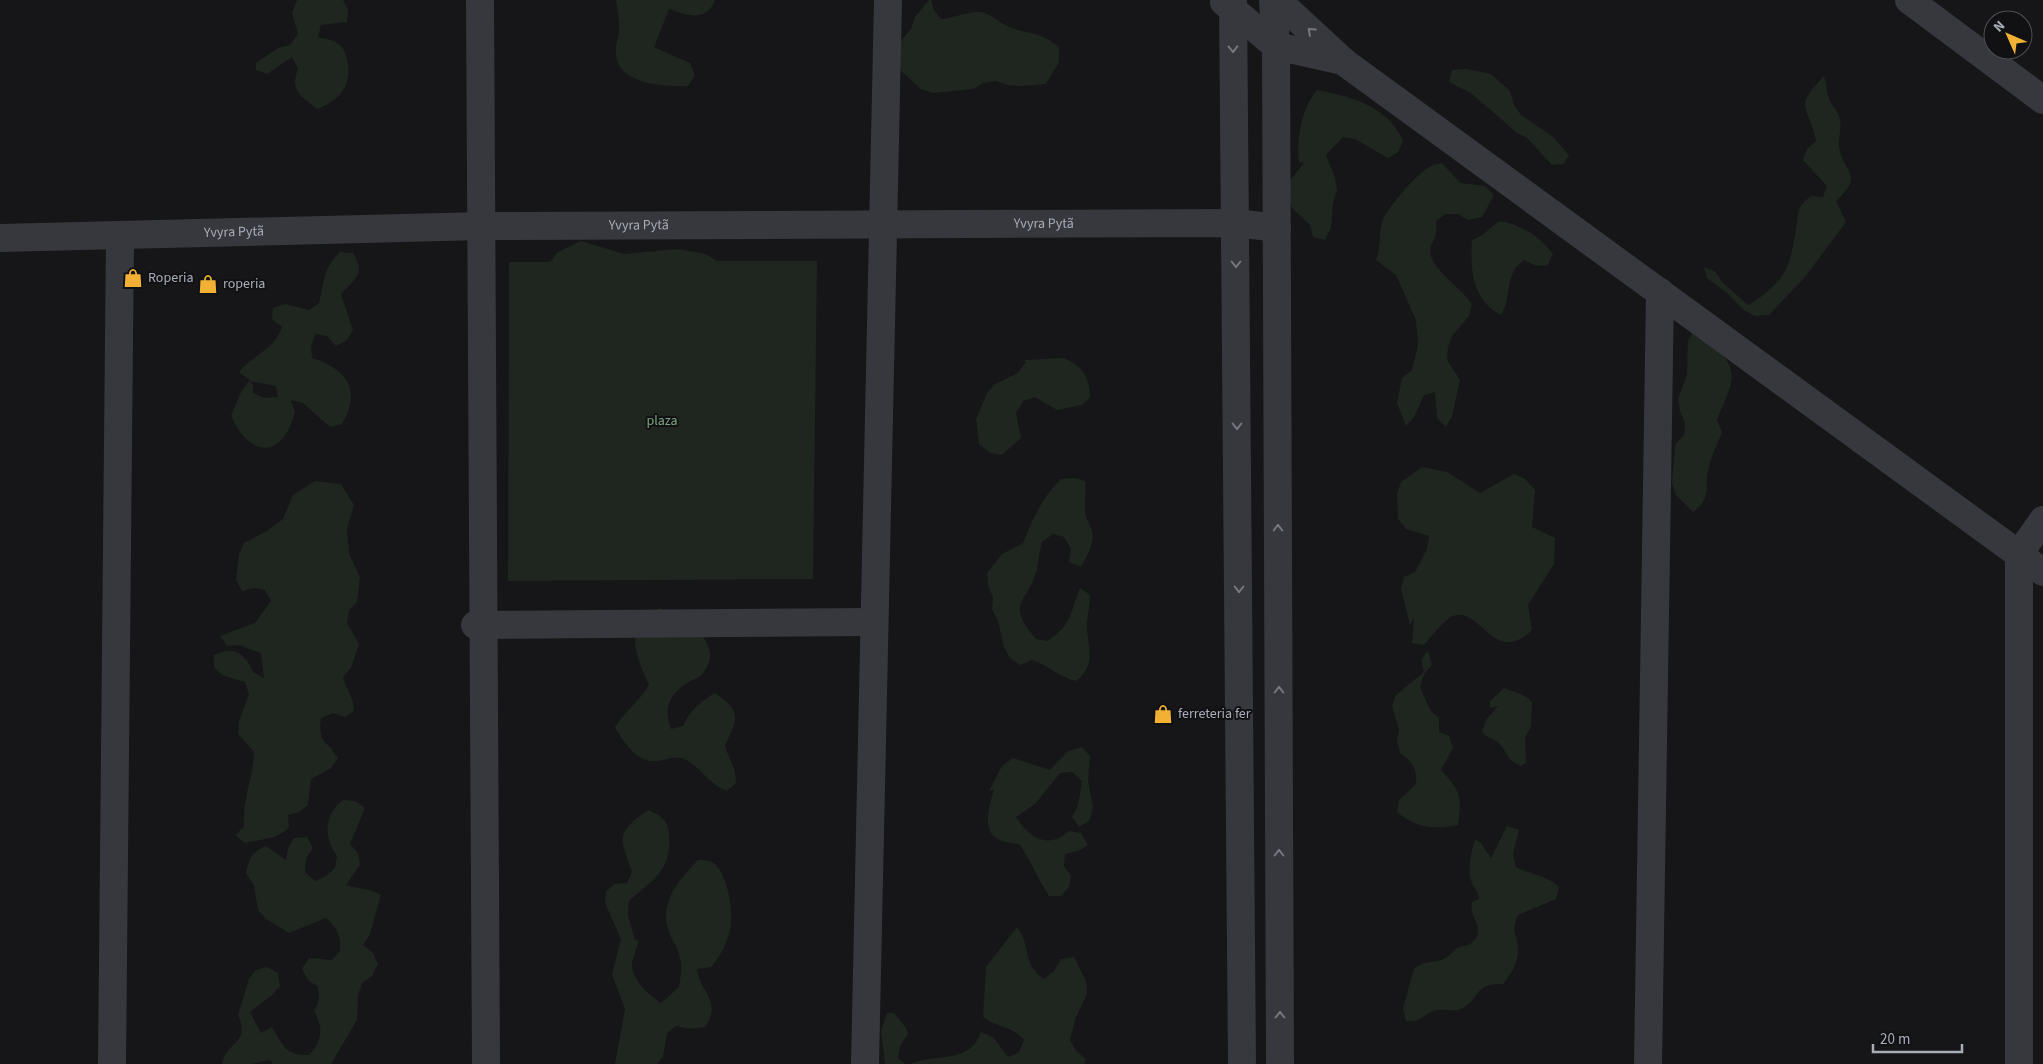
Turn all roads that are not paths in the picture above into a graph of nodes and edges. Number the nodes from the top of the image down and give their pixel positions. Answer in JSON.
{"nodes":[{"id":1,"x":480,"y":0,"type":"edge"},
{"id":2,"x":888,"y":0,"type":"edge"},
{"id":3,"x":1275,"y":0,"type":"edge"},
{"id":4,"x":1908,"y":0,"type":"edge"},
{"id":5,"x":1229,"y":3,"type":"edge"},
{"id":6,"x":1276,"y":46,"type":"junction"},
{"id":7,"x":1344,"y":62,"type":"junction"},
{"id":8,"x":2043,"y":100,"type":"edge"},
{"id":9,"x":1236,"y":223,"type":"junction"},
{"id":10,"x":883,"y":224,"type":"junction"},
{"id":11,"x":482,"y":226,"type":"junction"},
{"id":12,"x":1277,"y":228,"type":"junction"},
{"id":13,"x":120,"y":236,"type":"junction"},
{"id":14,"x":0,"y":238,"type":"edge"},
{"id":15,"x":1660,"y":292,"type":"junction"},
{"id":16,"x":2043,"y":520,"type":"edge"},
{"id":17,"x":2019,"y":554,"type":"junction"},
{"id":18,"x":2043,"y":572,"type":"edge"},
{"id":19,"x":874,"y":622,"type":"junction"},
{"id":20,"x":480,"y":625,"type":"junction"},
{"id":21,"x":112,"y":1064,"type":"edge"},
{"id":22,"x":486,"y":1064,"type":"edge"},
{"id":23,"x":865,"y":1064,"type":"edge"},
{"id":24,"x":1242,"y":1064,"type":"edge"},
{"id":25,"x":1280,"y":1064,"type":"edge"},
{"id":26,"x":1648,"y":1064,"type":"edge"},
{"id":27,"x":2019,"y":1064,"type":"edge"}],
"edges":[{"from":1,"to":11,"type":"street"},
{"from":2,"to":10,"type":"street"},
{"from":3,"to":6,"type":"street"},
{"from":7,"to":3,"type":"street","one_way":true},
{"from":4,"to":8,"type":"street"},
{"from":5,"to":6,"type":"street"},
{"from":5,"to":9,"type":"street","one_way":true},
{"from":6,"to":7,"type":"street"},
{"from":6,"to":12,"type":"street"},
{"from":7,"to":15,"type":"street"},
{"from":9,"to":10,"type":"street","name":"Yvyra Pytã"},
{"from":9,"to":12,"type":"street","name":"Yvyra Pytã"},
{"from":9,"to":24,"type":"street","one_way":true},
{"from":10,"to":11,"type":"street","name":"Yvyra Pytã"},
{"from":10,"to":19,"type":"street"},
{"from":11,"to":13,"type":"street","name":"Yvyra Pytã"},
{"from":11,"to":20,"type":"street"},
{"from":25,"to":12,"type":"street","one_way":true},
{"from":13,"to":14,"type":"street","name":"Yvyra Pytã"},
{"from":13,"to":21,"type":"street"},
{"from":15,"to":17,"type":"street"},
{"from":15,"to":26,"type":"street"},
{"from":16,"to":17,"type":"street"},
{"from":17,"to":18,"type":"street"},
{"from":17,"to":27,"type":"street"},
{"from":19,"to":20,"type":"street"},
{"from":19,"to":23,"type":"street"},
{"from":20,"to":22,"type":"street"}]}
